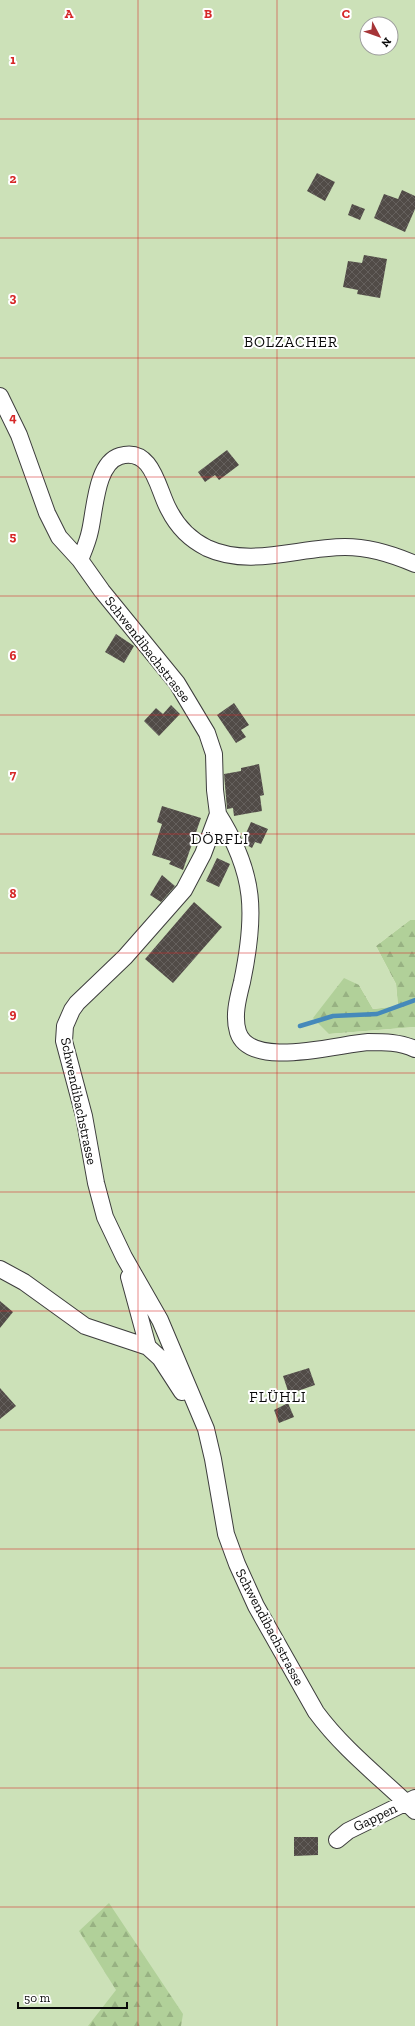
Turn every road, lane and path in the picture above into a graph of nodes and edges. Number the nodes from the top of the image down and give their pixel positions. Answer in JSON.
{"nodes":[{"id":1,"x":0,"y":396,"type":"edge"},
{"id":2,"x":80,"y":560,"type":"junction"},
{"id":3,"x":415,"y":564,"type":"edge"},
{"id":4,"x":218,"y":814,"type":"junction"},
{"id":5,"x":415,"y":1050,"type":"edge"},
{"id":6,"x":124,"y":1258,"type":"junction"},
{"id":7,"x":0,"y":1269,"type":"edge"},
{"id":8,"x":148,"y":1347,"type":"junction"},
{"id":9,"x":199,"y":1414,"type":"junction"},
{"id":10,"x":412,"y":1804,"type":"edge"},
{"id":11,"x":337,"y":1840,"type":"dead end"}],
"edges":[{"from":1,"to":2,"type":"street","name":"Schwendibachstrasse"},
{"from":2,"to":3,"type":"street"},
{"from":2,"to":4,"type":"street","name":"Schwendibachstrasse"},
{"from":4,"to":5,"type":"street"},
{"from":4,"to":6,"type":"street","name":"Schwendibachstrasse"},
{"from":6,"to":8,"type":"street"},
{"from":6,"to":9,"type":"street","name":"Schwendibachstrasse"},
{"from":7,"to":8,"type":"street"},
{"from":8,"to":9,"type":"street"},
{"from":9,"to":10,"type":"street","name":"Schwendibachstrasse"},
{"from":10,"to":11,"type":"street","name":"Gappen"}]}
